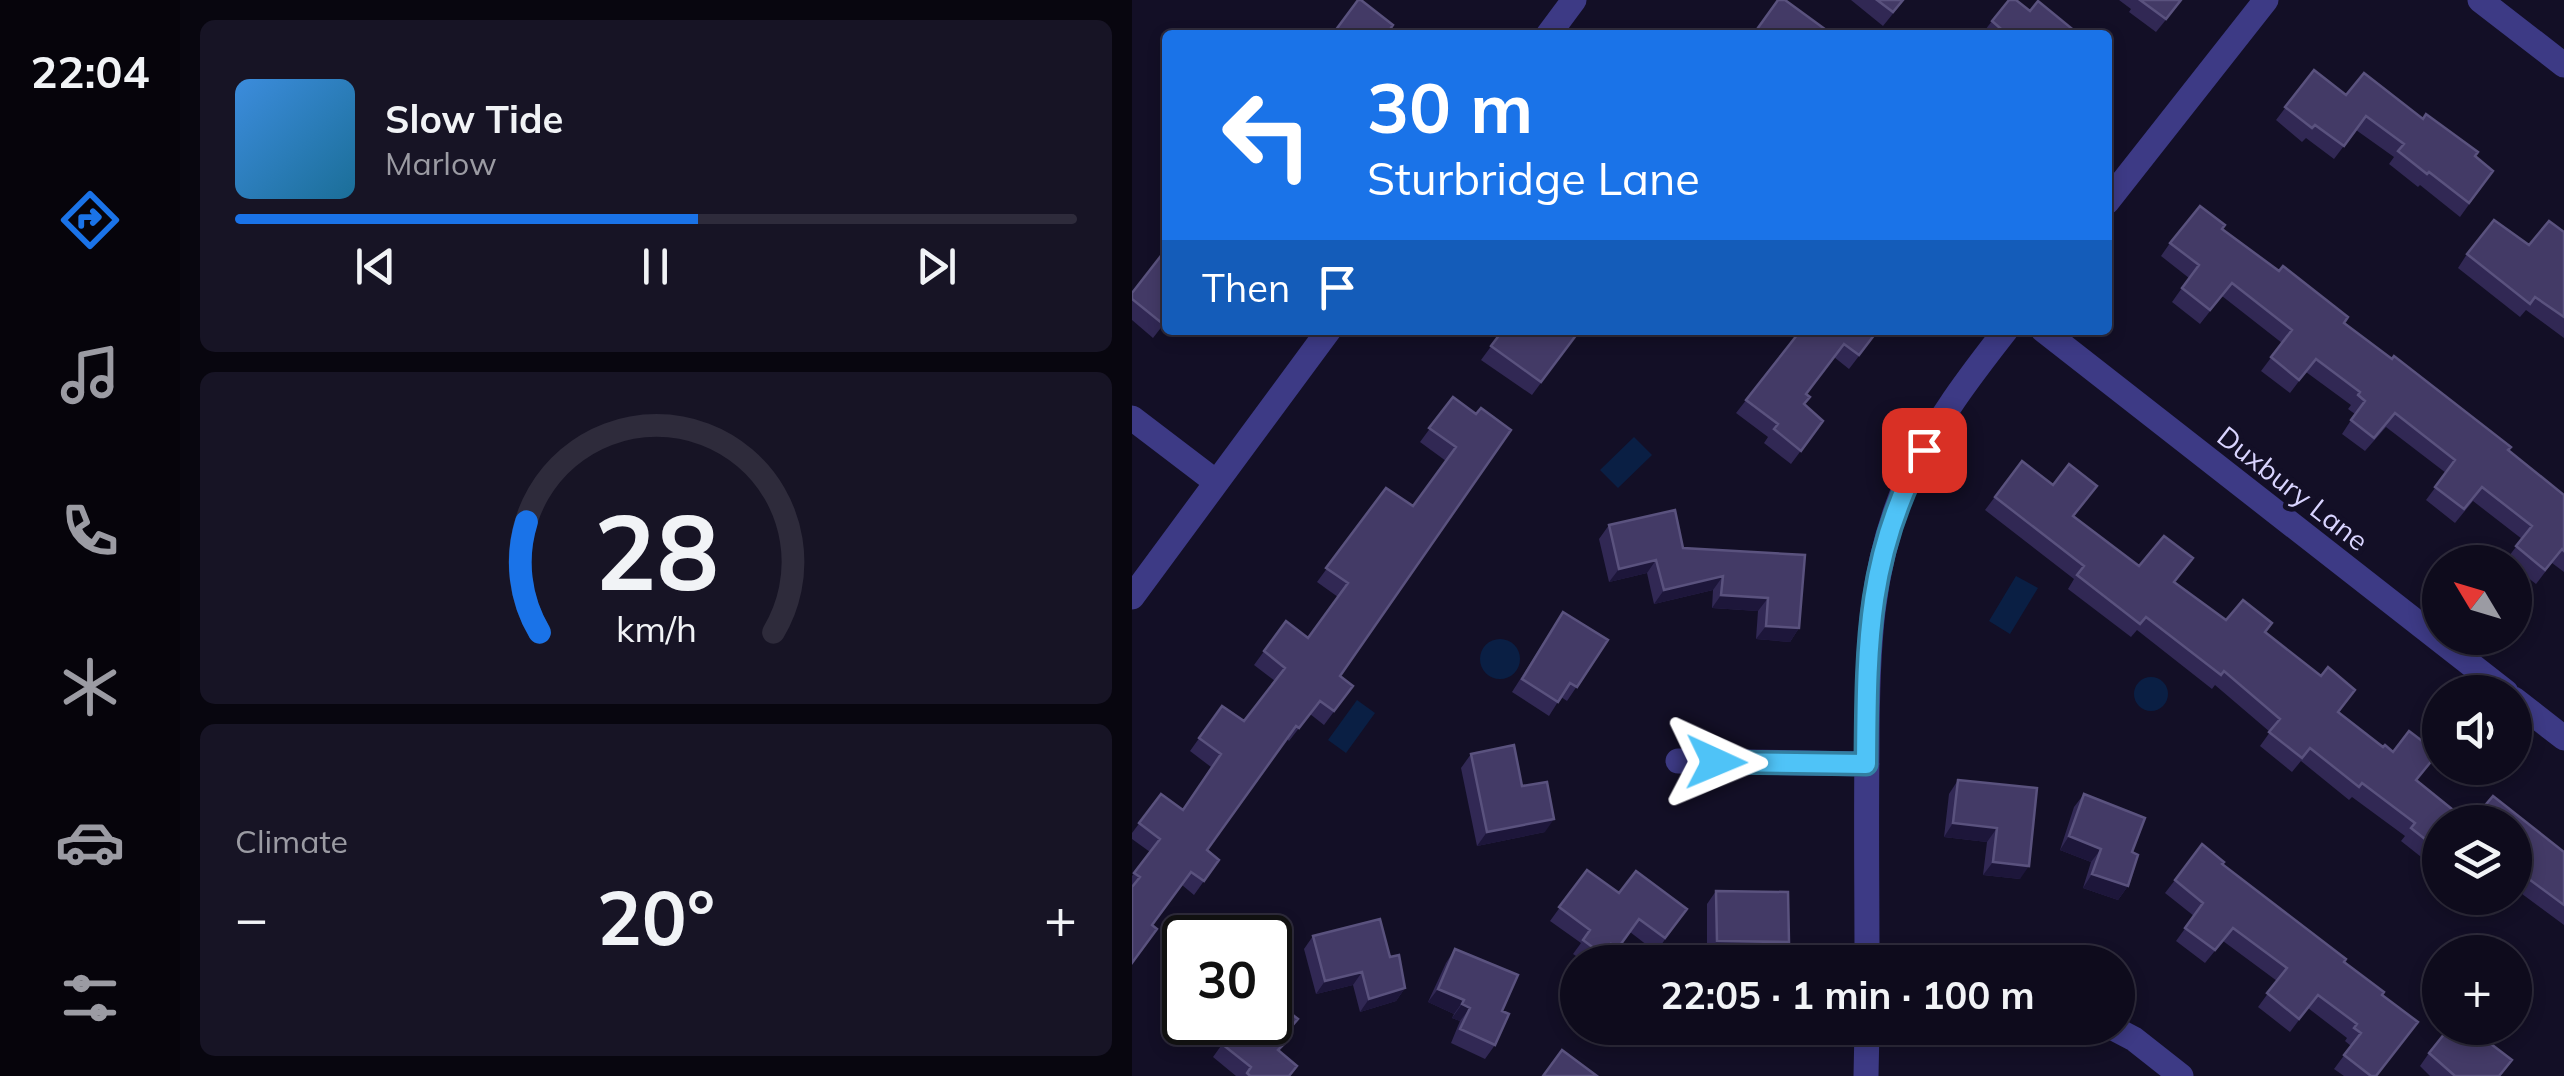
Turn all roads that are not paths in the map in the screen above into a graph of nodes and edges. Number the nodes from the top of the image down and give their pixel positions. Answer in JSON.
{"nodes":[{"id":1,"x":1574,"y":0,"type":"edge"},
{"id":2,"x":2266,"y":0,"type":"edge"},
{"id":3,"x":2480,"y":0,"type":"edge"},
{"id":4,"x":1552,"y":30,"type":"edge"},
{"id":5,"x":2564,"y":65,"type":"edge"},
{"id":6,"x":2112,"y":196,"type":"edge"},
{"id":7,"x":1325,"y":335,"type":"edge"},
{"id":8,"x":2002,"y":335,"type":"edge"},
{"id":9,"x":2049,"y":335,"type":"edge"},
{"id":10,"x":1132,"y":418,"type":"edge"},
{"id":11,"x":1216,"y":482,"type":"junction"},
{"id":12,"x":1132,"y":597,"type":"edge"},
{"id":13,"x":2484,"y":675,"type":"edge"},
{"id":14,"x":2532,"y":714,"type":"edge"},
{"id":15,"x":2564,"y":738,"type":"edge"},
{"id":16,"x":1678,"y":761,"type":"dead end"},
{"id":17,"x":1866,"y":764,"type":"junction"},
{"id":18,"x":1867,"y":945,"type":"edge"},
{"id":19,"x":2135,"y":1040,"type":"edge"},
{"id":20,"x":1867,"y":1045,"type":"edge"},
{"id":21,"x":1866,"y":1076,"type":"edge"},
{"id":22,"x":2181,"y":1076,"type":"edge"}],
"edges":[{"from":1,"to":4,"type":"street"},
{"from":2,"to":6,"type":"street"},
{"from":3,"to":5,"type":"street"},
{"from":7,"to":11,"type":"street"},
{"from":8,"to":17,"type":"street"},
{"from":9,"to":13,"type":"street","name":"Duxbury Lane"},
{"from":10,"to":11,"type":"street"},
{"from":11,"to":12,"type":"street"},
{"from":14,"to":15,"type":"street"},
{"from":16,"to":17,"type":"street"},
{"from":17,"to":18,"type":"street"},
{"from":19,"to":22,"type":"street"},
{"from":20,"to":21,"type":"street"}]}
